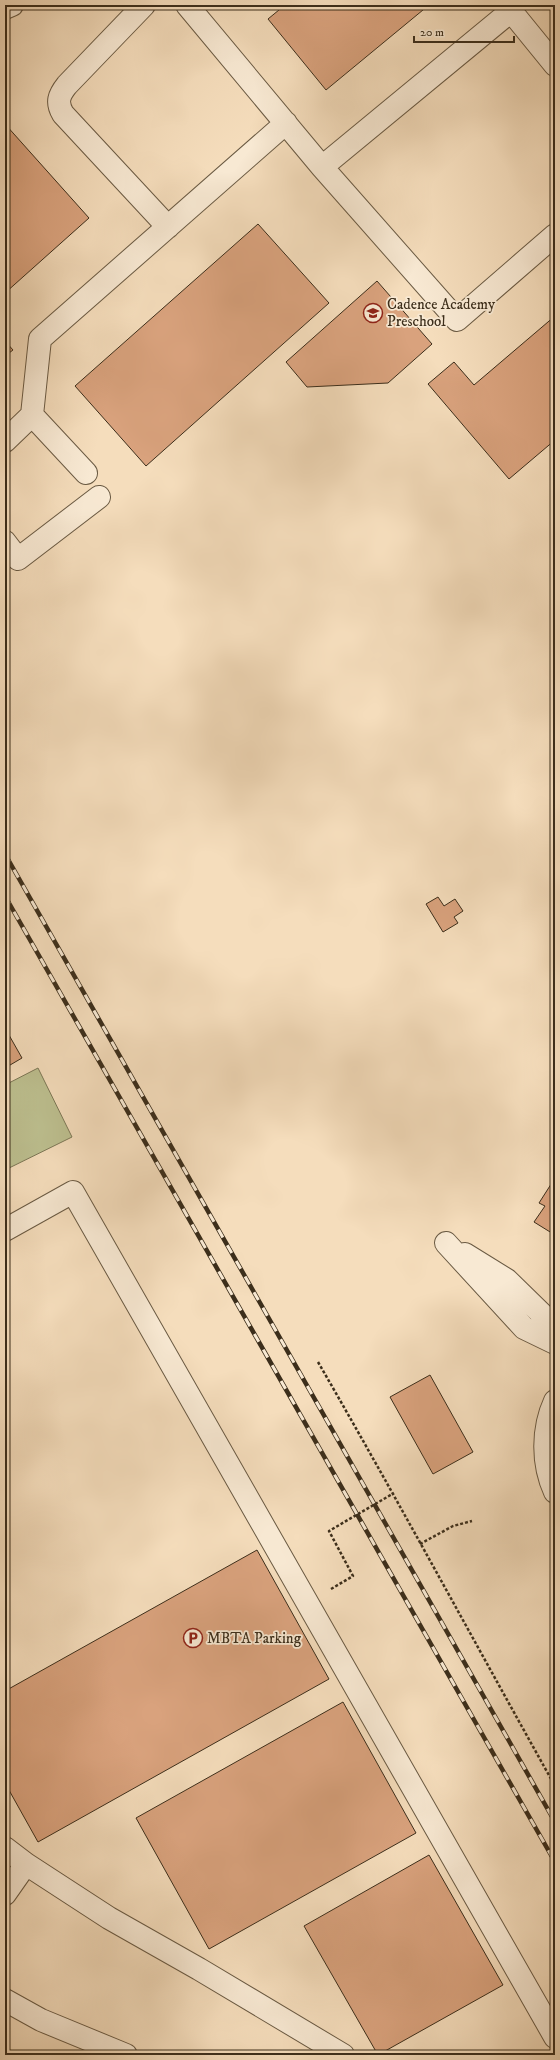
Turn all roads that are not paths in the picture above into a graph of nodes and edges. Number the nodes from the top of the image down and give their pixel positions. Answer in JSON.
{"nodes":[{"id":1,"x":12,"y":5,"type":"edge"},
{"id":2,"x":144,"y":5,"type":"edge"},
{"id":3,"x":187,"y":5,"type":"edge"},
{"id":4,"x":5,"y":8,"type":"edge"},
{"id":5,"x":555,"y":65,"type":"edge"},
{"id":6,"x":286,"y":123,"type":"junction"},
{"id":7,"x":322,"y":167,"type":"junction"},
{"id":8,"x":168,"y":227,"type":"junction"},
{"id":9,"x":555,"y":235,"type":"edge"},
{"id":10,"x":32,"y":415,"type":"junction"},
{"id":11,"x":5,"y":441,"type":"edge"},
{"id":12,"x":86,"y":472,"type":"dead end"},
{"id":13,"x":99,"y":497,"type":"dead end"},
{"id":14,"x":5,"y":542,"type":"edge"},
{"id":15,"x":5,"y":1230,"type":"edge"},
{"id":16,"x":555,"y":1327,"type":"edge"},
{"id":17,"x":555,"y":1343,"type":"edge"},
{"id":18,"x":555,"y":1401,"type":"edge"},
{"id":19,"x":555,"y":1492,"type":"edge"},
{"id":20,"x":5,"y":1848,"type":"edge"},
{"id":21,"x":26,"y":1864,"type":"junction"},
{"id":22,"x":5,"y":1894,"type":"edge"},
{"id":23,"x":5,"y":2000,"type":"edge"},
{"id":24,"x":555,"y":2036,"type":"edge"},
{"id":25,"x":126,"y":2055,"type":"edge"},
{"id":26,"x":343,"y":2055,"type":"edge"}],
"edges":[{"from":1,"to":4,"type":"street"},
{"from":2,"to":8,"type":"street"},
{"from":3,"to":6,"type":"street"},
{"from":5,"to":7,"type":"street"},
{"from":6,"to":7,"type":"street"},
{"from":6,"to":8,"type":"street"},
{"from":7,"to":9,"type":"street"},
{"from":8,"to":10,"type":"street"},
{"from":10,"to":11,"type":"street"},
{"from":10,"to":12,"type":"street"},
{"from":13,"to":14,"type":"street"},
{"from":15,"to":24,"type":"street"},
{"from":16,"to":17,"type":"street"},
{"from":18,"to":19,"type":"street"},
{"from":20,"to":21,"type":"street"},
{"from":21,"to":22,"type":"street"},
{"from":21,"to":26,"type":"street"},
{"from":23,"to":25,"type":"street"}]}
